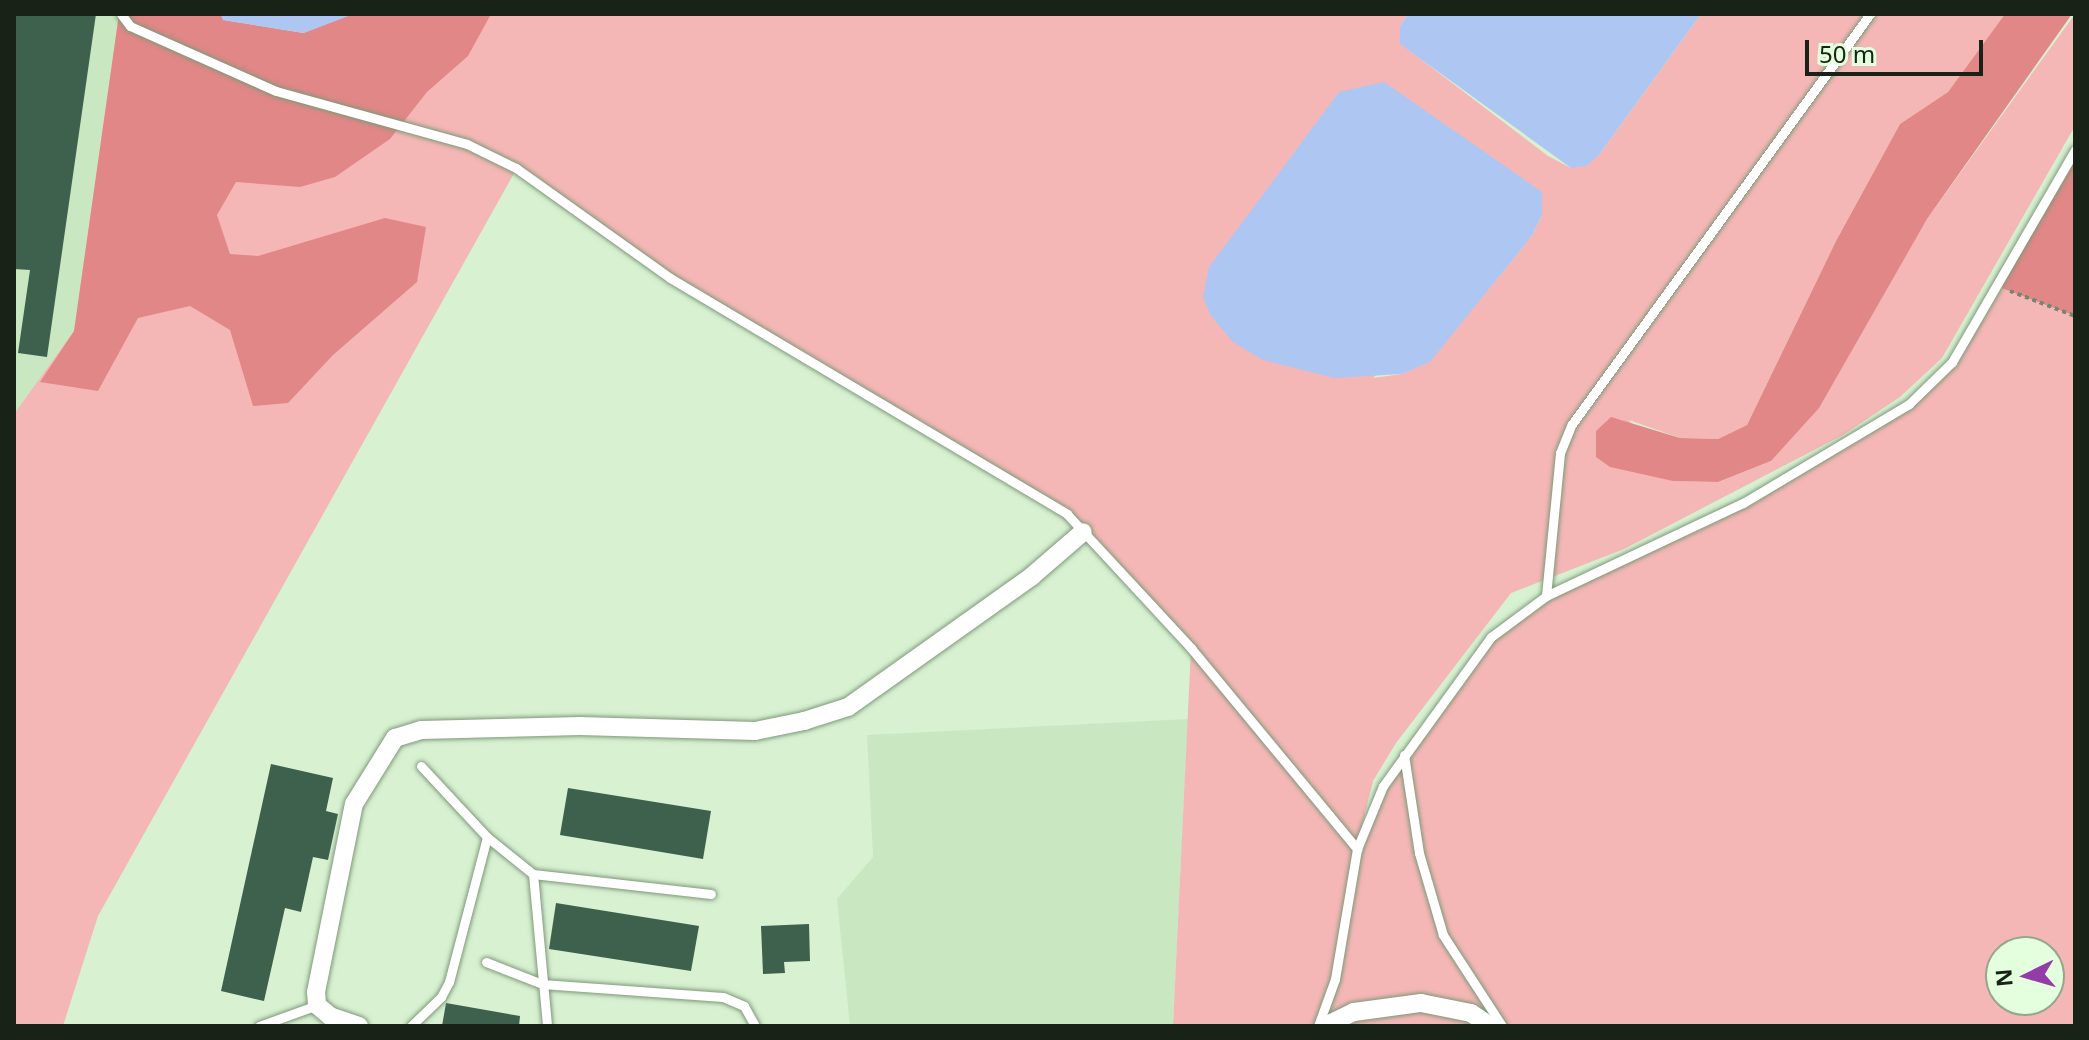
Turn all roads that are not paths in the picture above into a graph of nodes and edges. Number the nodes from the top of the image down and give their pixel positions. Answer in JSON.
{"nodes":[{"id":1,"x":121,"y":14,"type":"edge"},
{"id":2,"x":1870,"y":14,"type":"edge"},
{"id":3,"x":2075,"y":150,"type":"edge"},
{"id":4,"x":1083,"y":532,"type":"junction"},
{"id":5,"x":1546,"y":596,"type":"junction"},
{"id":6,"x":1404,"y":755,"type":"junction"},
{"id":7,"x":421,"y":766,"type":"dead end"},
{"id":8,"x":487,"y":837,"type":"junction"},
{"id":9,"x":1357,"y":849,"type":"junction"},
{"id":10,"x":533,"y":874,"type":"junction"},
{"id":11,"x":711,"y":894,"type":"dead end"},
{"id":12,"x":486,"y":962,"type":"dead end"},
{"id":13,"x":542,"y":984,"type":"junction"},
{"id":14,"x":317,"y":1005,"type":"junction"},
{"id":15,"x":259,"y":1026,"type":"edge"},
{"id":16,"x":359,"y":1026,"type":"edge"},
{"id":17,"x":411,"y":1026,"type":"edge"},
{"id":18,"x":547,"y":1026,"type":"edge"},
{"id":19,"x":755,"y":1026,"type":"edge"},
{"id":20,"x":1318,"y":1026,"type":"edge"},
{"id":21,"x":1325,"y":1026,"type":"edge"},
{"id":22,"x":1490,"y":1026,"type":"edge"},
{"id":23,"x":1502,"y":1026,"type":"edge"}],
"edges":[{"from":1,"to":4,"type":"lane"},
{"from":2,"to":5,"type":"lane"},
{"from":3,"to":5,"type":"lane"},
{"from":4,"to":9,"type":"lane"},
{"from":4,"to":14,"type":"street"},
{"from":5,"to":6,"type":"lane"},
{"from":6,"to":9,"type":"lane"},
{"from":6,"to":23,"type":"lane"},
{"from":7,"to":8,"type":"lane"},
{"from":8,"to":10,"type":"lane"},
{"from":8,"to":17,"type":"lane"},
{"from":9,"to":20,"type":"lane"},
{"from":10,"to":11,"type":"lane"},
{"from":10,"to":13,"type":"lane"},
{"from":12,"to":13,"type":"lane"},
{"from":13,"to":18,"type":"lane"},
{"from":13,"to":19,"type":"lane"},
{"from":14,"to":15,"type":"lane"},
{"from":14,"to":16,"type":"street"},
{"from":21,"to":22,"type":"street"}]}
